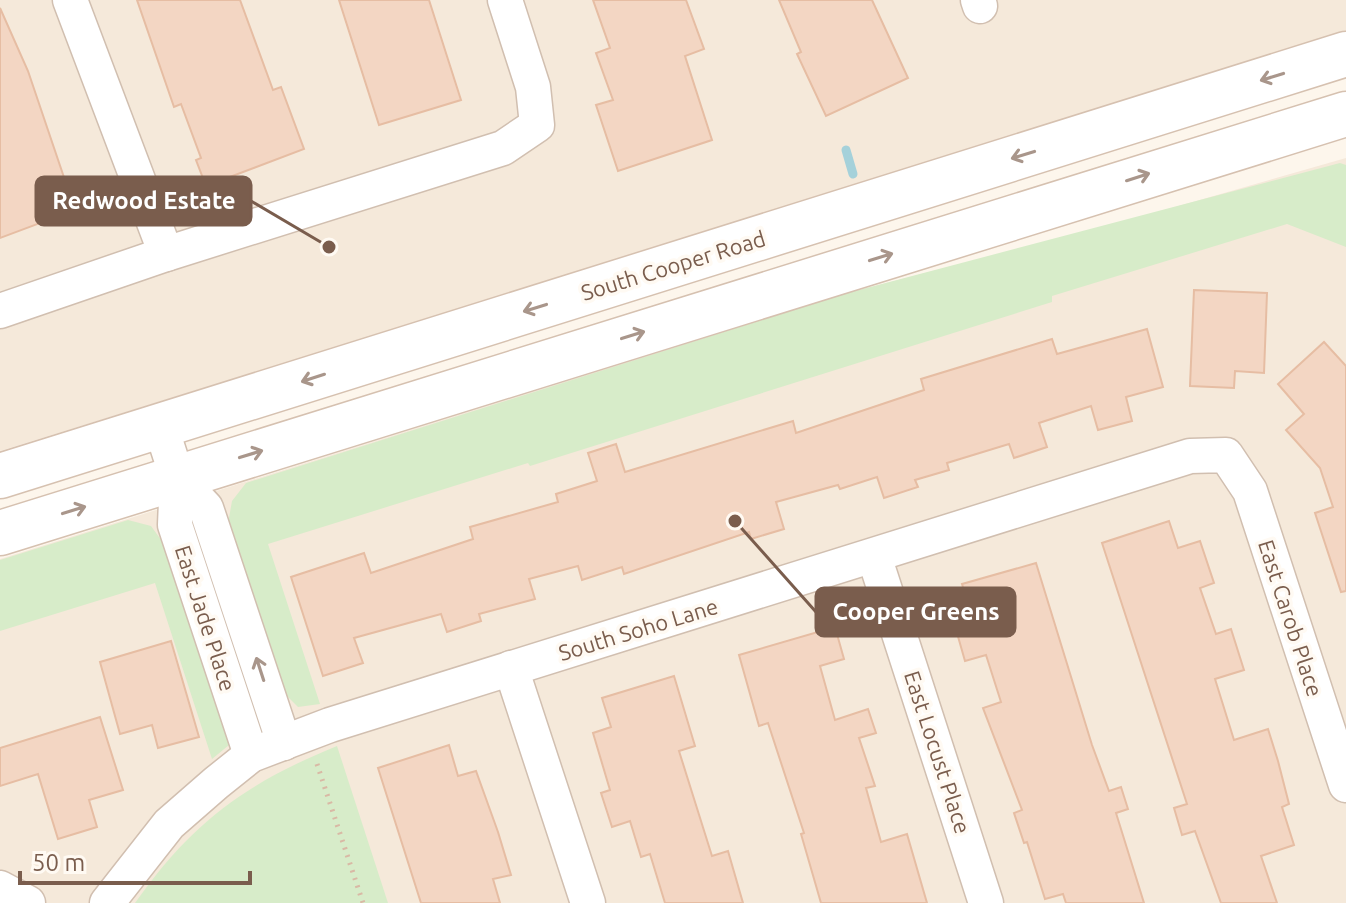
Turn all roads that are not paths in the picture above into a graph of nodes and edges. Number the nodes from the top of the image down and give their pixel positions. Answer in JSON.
{"nodes":[{"id":1,"x":70,"y":0,"type":"edge"},
{"id":2,"x":505,"y":0,"type":"edge"},
{"id":3,"x":1346,"y":54,"type":"edge"},
{"id":4,"x":1346,"y":114,"type":"edge"},
{"id":5,"x":166,"y":254,"type":"junction"},
{"id":6,"x":0,"y":311,"type":"edge"},
{"id":7,"x":161,"y":427,"type":"junction"},
{"id":8,"x":1226,"y":455,"type":"joint"},
{"id":9,"x":0,"y":476,"type":"edge"},
{"id":10,"x":177,"y":477,"type":"junction"},
{"id":11,"x":0,"y":533,"type":"edge"},
{"id":12,"x":874,"y":556,"type":"junction"},
{"id":13,"x":511,"y":668,"type":"junction"},
{"id":14,"x":296,"y":738,"type":"junction"},
{"id":15,"x":251,"y":755,"type":"junction"},
{"id":16,"x":1346,"y":785,"type":"edge"},
{"id":17,"x":0,"y":888,"type":"edge"},
{"id":18,"x":28,"y":903,"type":"edge"},
{"id":19,"x":107,"y":903,"type":"edge"},
{"id":20,"x":588,"y":903,"type":"edge"},
{"id":21,"x":986,"y":903,"type":"edge"}],
"edges":[{"from":1,"to":5,"type":"street"},
{"from":2,"to":5,"type":"street"},
{"from":3,"to":7,"type":"main road","name":"South Cooper Road","one_way":true},
{"from":10,"to":4,"type":"main road","one_way":true},
{"from":5,"to":6,"type":"street"},
{"from":7,"to":9,"type":"main road","name":"South Cooper Road"},
{"from":7,"to":10,"type":"street","name":"East Jade Place"},
{"from":8,"to":12,"type":"street","name":"South Soho Lane"},
{"from":8,"to":16,"type":"street","name":"East Carob Place"},
{"from":11,"to":10,"type":"main road","one_way":true},
{"from":14,"to":10,"type":"street","name":"East Jade Place","one_way":true},
{"from":10,"to":15,"type":"street","name":"East Jade Place"},
{"from":12,"to":13,"type":"street","name":"South Soho Lane"},
{"from":12,"to":21,"type":"street","name":"East Locust Place"},
{"from":13,"to":14,"type":"street","name":"South Soho Lane"},
{"from":13,"to":20,"type":"street"},
{"from":14,"to":15,"type":"street","name":"South Soho Lane"},
{"from":15,"to":19,"type":"street","name":"South Soho Lane"},
{"from":17,"to":18,"type":"street"}]}
